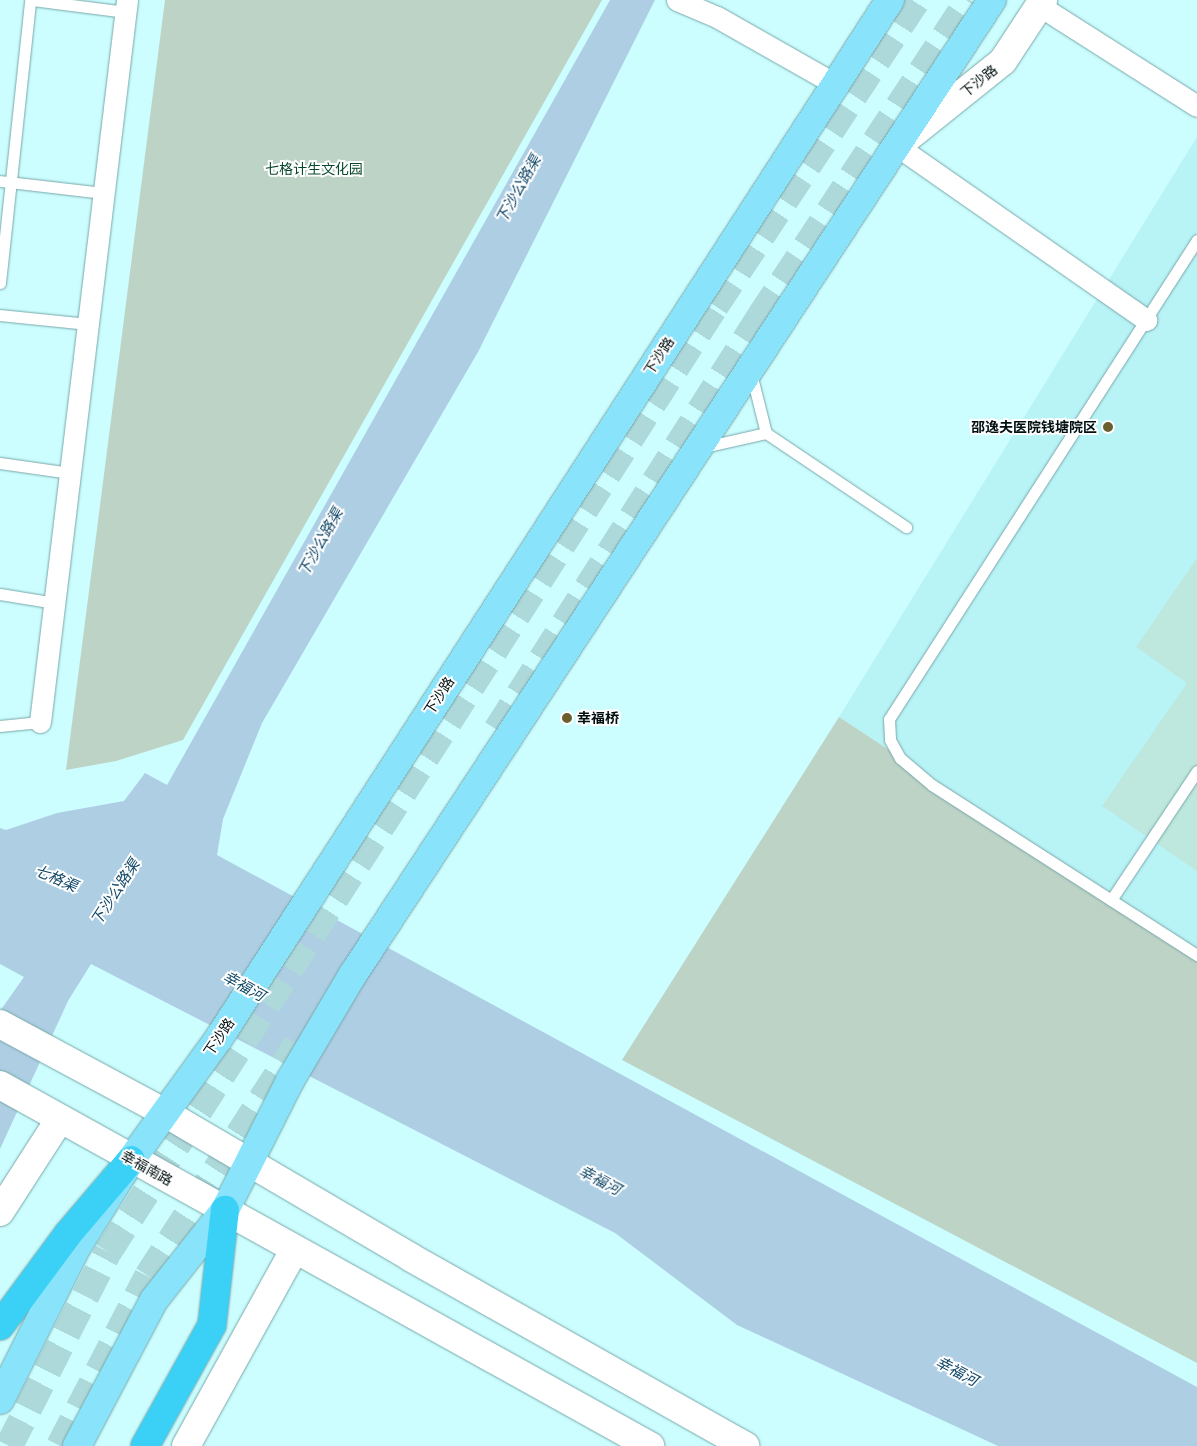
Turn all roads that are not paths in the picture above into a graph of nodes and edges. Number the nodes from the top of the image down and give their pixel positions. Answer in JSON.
{"nodes":[{"id":1,"x":31,"y":0,"type":"edge"},
{"id":2,"x":677,"y":0,"type":"edge"},
{"id":3,"x":890,"y":0,"type":"edge"},
{"id":4,"x":992,"y":0,"type":"edge"},
{"id":5,"x":1041,"y":3,"type":"edge"},
{"id":6,"x":127,"y":6,"type":"edge"},
{"id":7,"x":835,"y":84,"type":"junction"},
{"id":8,"x":1197,"y":106,"type":"edge"},
{"id":9,"x":897,"y":146,"type":"junction"},
{"id":10,"x":6,"y":181,"type":"edge"},
{"id":11,"x":104,"y":193,"type":"junction"},
{"id":12,"x":1197,"y":240,"type":"edge"},
{"id":13,"x":0,"y":283,"type":"edge"},
{"id":14,"x":0,"y":316,"type":"edge"},
{"id":15,"x":1146,"y":320,"type":"junction"},
{"id":16,"x":88,"y":324,"type":"junction"},
{"id":17,"x":750,"y":369,"type":"junction"},
{"id":18,"x":766,"y":433,"type":"junction"},
{"id":19,"x":698,"y":448,"type":"junction"},
{"id":20,"x":0,"y":463,"type":"edge"},
{"id":21,"x":70,"y":473,"type":"junction"},
{"id":22,"x":906,"y":527,"type":"dead end"},
{"id":23,"x":0,"y":594,"type":"edge"},
{"id":24,"x":54,"y":603,"type":"junction"},
{"id":25,"x":40,"y":722,"type":"joint"},
{"id":26,"x":0,"y":726,"type":"edge"},
{"id":27,"x":1197,"y":771,"type":"edge"},
{"id":28,"x":1111,"y":900,"type":"junction"},
{"id":29,"x":1197,"y":955,"type":"edge"},
{"id":30,"x":0,"y":1024,"type":"edge"},
{"id":31,"x":0,"y":1084,"type":"edge"},
{"id":32,"x":165,"y":1114,"type":"junction"},
{"id":33,"x":60,"y":1119,"type":"junction"},
{"id":34,"x":131,"y":1160,"type":"junction"},
{"id":35,"x":247,"y":1163,"type":"junction"},
{"id":36,"x":225,"y":1210,"type":"junction"},
{"id":37,"x":0,"y":1212,"type":"edge"},
{"id":38,"x":294,"y":1250,"type":"junction"},
{"id":39,"x":0,"y":1326,"type":"edge"},
{"id":40,"x":0,"y":1400,"type":"edge"},
{"id":41,"x":77,"y":1446,"type":"edge"},
{"id":42,"x":145,"y":1446,"type":"edge"},
{"id":43,"x":186,"y":1446,"type":"edge"},
{"id":44,"x":650,"y":1446,"type":"edge"},
{"id":45,"x":745,"y":1446,"type":"edge"}],
"edges":[{"from":1,"to":6,"type":"lane"},
{"from":1,"to":10,"type":"lane"},
{"from":2,"to":7,"type":"street"},
{"from":3,"to":7,"type":"main road","name":"下沙路"},
{"from":4,"to":9,"type":"main road","name":"下沙路"},
{"from":5,"to":8,"type":"street"},
{"from":5,"to":9,"type":"main road","name":"下沙路"},
{"from":6,"to":11,"type":"street"},
{"from":7,"to":32,"type":"main road","name":"下沙路"},
{"from":9,"to":15,"type":"street"},
{"from":9,"to":17,"type":"main road","name":"下沙路"},
{"from":10,"to":11,"type":"lane"},
{"from":10,"to":13,"type":"lane"},
{"from":11,"to":16,"type":"street"},
{"from":12,"to":15,"type":"lane"},
{"from":14,"to":16,"type":"lane"},
{"from":15,"to":28,"type":"lane"},
{"from":16,"to":21,"type":"street"},
{"from":17,"to":18,"type":"lane"},
{"from":17,"to":19,"type":"main road","name":"下沙路"},
{"from":18,"to":19,"type":"lane"},
{"from":18,"to":22,"type":"lane"},
{"from":19,"to":35,"type":"main road","name":"下沙路"},
{"from":20,"to":21,"type":"lane"},
{"from":21,"to":24,"type":"street"},
{"from":23,"to":24,"type":"lane"},
{"from":24,"to":25,"type":"street"},
{"from":25,"to":26,"type":"lane"},
{"from":27,"to":28,"type":"lane"},
{"from":28,"to":29,"type":"lane"},
{"from":30,"to":32,"type":"main road"},
{"from":31,"to":33,"type":"main road","name":"幸福南路"},
{"from":32,"to":34,"type":"main road","name":"下沙路"},
{"from":32,"to":35,"type":"main road"},
{"from":33,"to":34,"type":"main road","name":"幸福南路"},
{"from":33,"to":37,"type":"main road"},
{"from":34,"to":36,"type":"main road","name":"幸福南路"},
{"from":34,"to":39,"type":"highway"},
{"from":34,"to":40,"type":"main road","name":"下沙路"},
{"from":35,"to":36,"type":"main road","name":"下沙路"},
{"from":35,"to":45,"type":"main road"},
{"from":36,"to":38,"type":"main road","name":"幸福南路"},
{"from":36,"to":41,"type":"main road","name":"下沙路"},
{"from":36,"to":42,"type":"highway"},
{"from":38,"to":43,"type":"main road"},
{"from":38,"to":44,"type":"main road","name":"幸福南路"}]}
